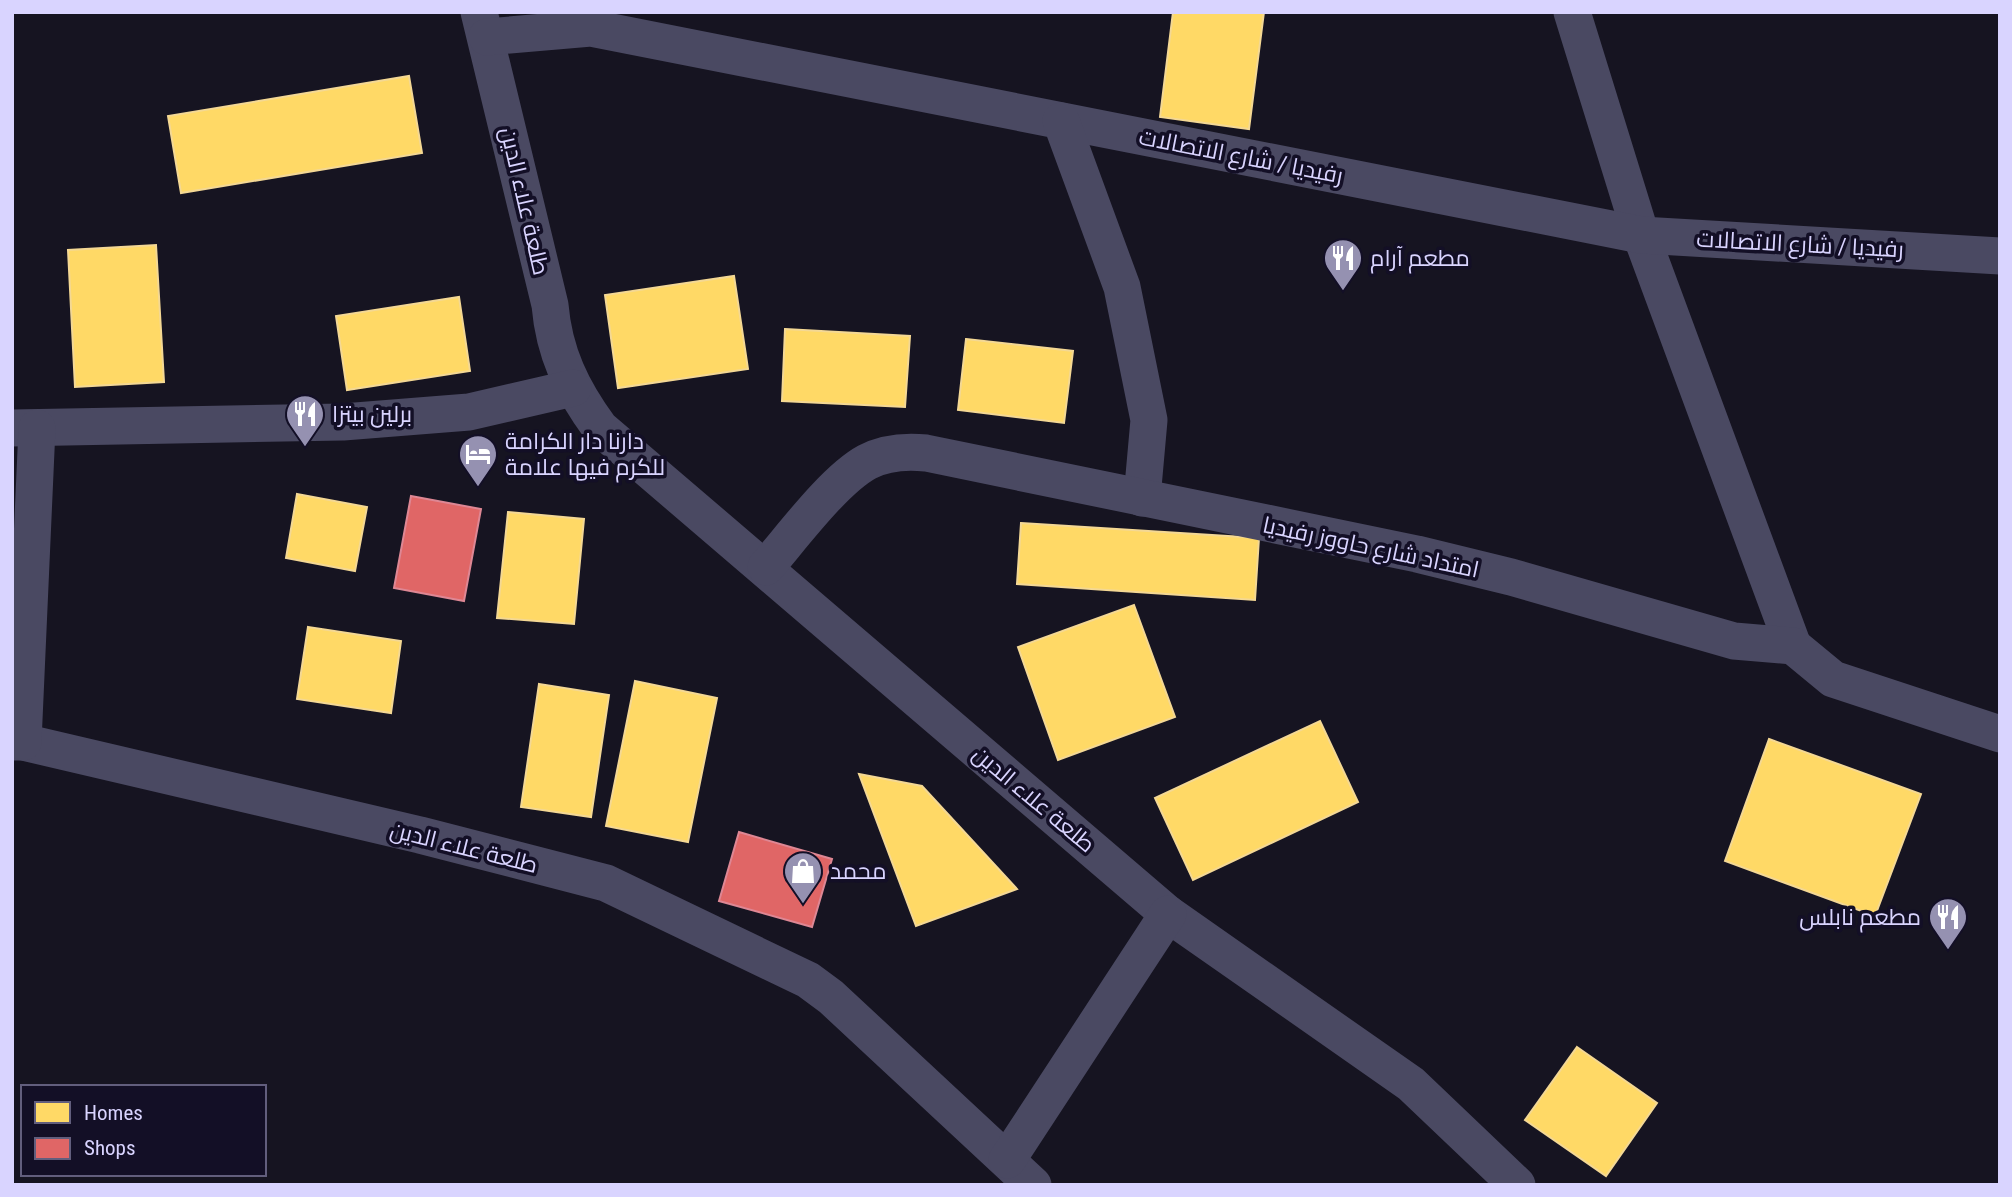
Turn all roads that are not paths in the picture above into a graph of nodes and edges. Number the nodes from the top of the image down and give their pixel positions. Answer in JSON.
{"nodes":[{"id":1,"x":1572,"y":12,"type":"edge"},
{"id":2,"x":483,"y":25,"type":"edge"},
{"id":3,"x":1061,"y":121,"type":"junction"},
{"id":4,"x":1641,"y":235,"type":"junction"},
{"id":5,"x":2000,"y":256,"type":"edge"},
{"id":6,"x":573,"y":388,"type":"junction"},
{"id":7,"x":25,"y":428,"type":"edge"},
{"id":8,"x":1142,"y":498,"type":"junction"},
{"id":9,"x":765,"y":567,"type":"junction"},
{"id":10,"x":1793,"y":646,"type":"junction"},
{"id":11,"x":2000,"y":734,"type":"edge"},
{"id":12,"x":18,"y":742,"type":"edge"},
{"id":13,"x":1168,"y":914,"type":"junction"},
{"id":14,"x":1020,"y":1173,"type":"edge"},
{"id":15,"x":1517,"y":1185,"type":"edge"}],
"edges":[{"from":1,"to":4,"type":"street"},
{"from":2,"to":3,"type":"street","name":"رفيديا / شارع الاتصالات"},
{"from":2,"to":6,"type":"street","name":"طلعة علاء الدين"},
{"from":3,"to":4,"type":"street","name":"رفيديا / شارع الاتصالات"},
{"from":3,"to":8,"type":"street"},
{"from":4,"to":5,"type":"street","name":"رفيديا / شارع الاتصالات"},
{"from":4,"to":10,"type":"street"},
{"from":6,"to":7,"type":"street"},
{"from":6,"to":9,"type":"street","name":"طلعة علاء الدين"},
{"from":7,"to":12,"type":"street"},
{"from":8,"to":9,"type":"street","name":"امتداد شارع حاووز رفيديا"},
{"from":8,"to":10,"type":"street","name":"امتداد شارع حاووز رفيديا"},
{"from":9,"to":13,"type":"street","name":"طلعة علاء الدين"},
{"from":10,"to":11,"type":"street"},
{"from":12,"to":14,"type":"street","name":"طلعة علاء الدين"},
{"from":13,"to":14,"type":"street"},
{"from":13,"to":15,"type":"street","name":"طلعة علاء الدين"}]}
